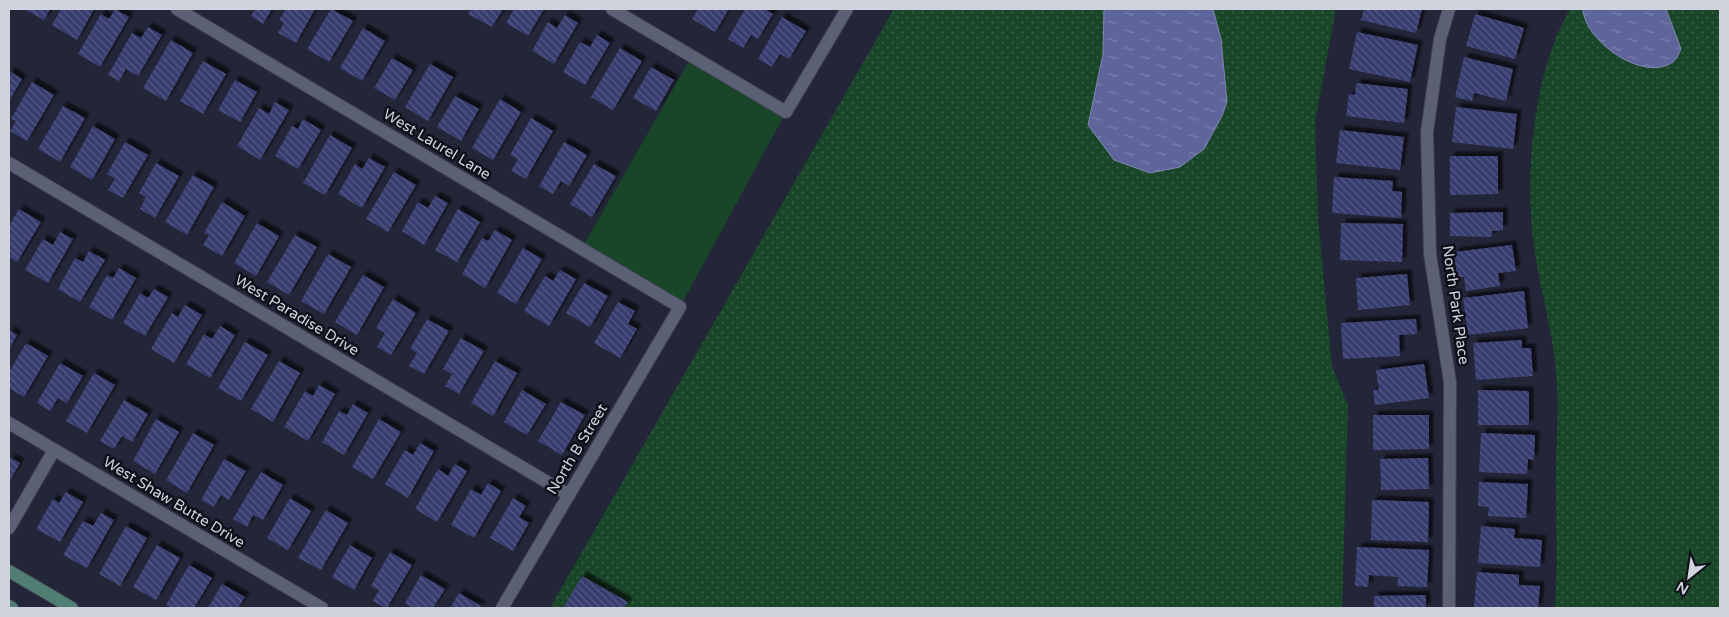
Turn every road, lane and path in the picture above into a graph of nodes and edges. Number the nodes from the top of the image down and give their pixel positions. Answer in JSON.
{"nodes":[{"id":1,"x":177,"y":9,"type":"edge"},
{"id":2,"x":612,"y":9,"type":"edge"},
{"id":3,"x":847,"y":9,"type":"edge"},
{"id":4,"x":1448,"y":9,"type":"edge"},
{"id":5,"x":9,"y":163,"type":"edge"},
{"id":6,"x":680,"y":307,"type":"joint"},
{"id":7,"x":9,"y":423,"type":"edge"},
{"id":8,"x":54,"y":450,"type":"junction"},
{"id":9,"x":569,"y":494,"type":"junction"},
{"id":10,"x":9,"y":528,"type":"edge"},
{"id":11,"x":9,"y":571,"type":"edge"},
{"id":12,"x":9,"y":606,"type":"edge"},
{"id":13,"x":12,"y":608,"type":"edge"},
{"id":14,"x":72,"y":608,"type":"edge"},
{"id":15,"x":322,"y":608,"type":"edge"},
{"id":16,"x":502,"y":608,"type":"edge"},
{"id":17,"x":1449,"y":608,"type":"edge"}],
"edges":[{"from":1,"to":6,"type":"street","name":"West Laurel Lane"},
{"from":2,"to":3,"type":"street"},
{"from":4,"to":17,"type":"street","name":"North Park Place"},
{"from":5,"to":9,"type":"street","name":"West Paradise Drive"},
{"from":6,"to":9,"type":"street","name":"North B Street"},
{"from":7,"to":8,"type":"street","name":"West Shaw Butte Drive"},
{"from":8,"to":10,"type":"street"},
{"from":8,"to":15,"type":"street","name":"West Shaw Butte Drive"},
{"from":9,"to":16,"type":"street","name":"North B Street"},
{"from":11,"to":14,"type":"street"},
{"from":12,"to":13,"type":"street"}]}
